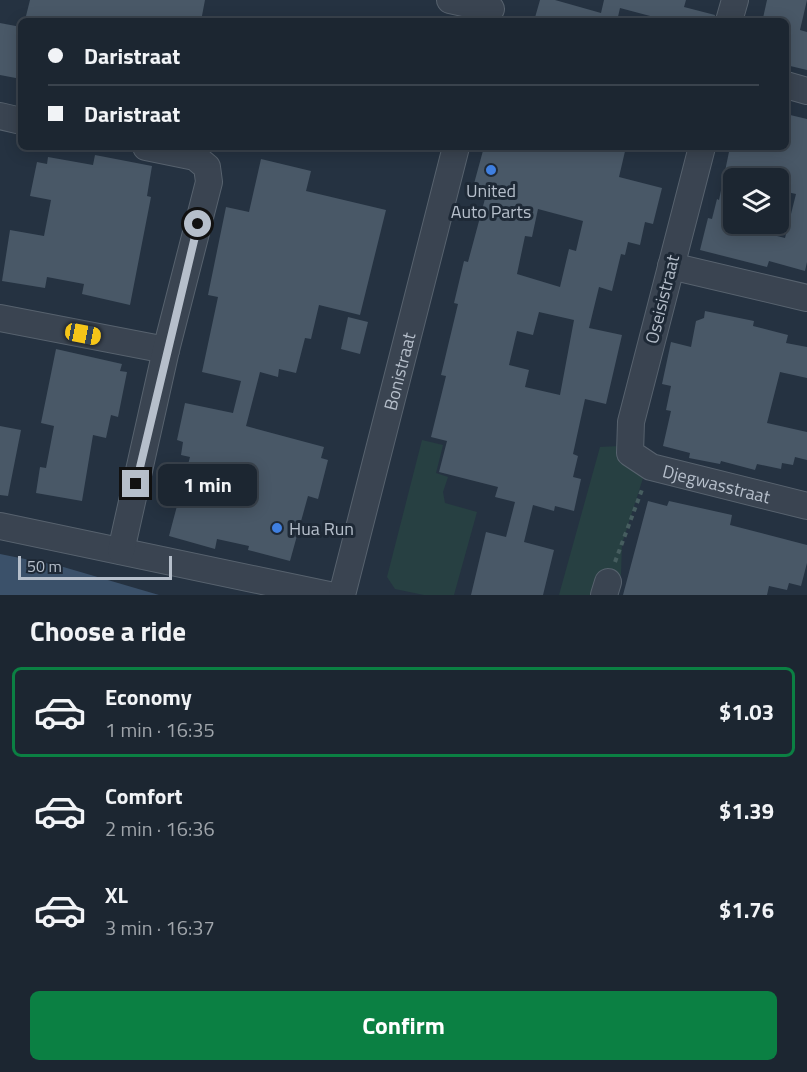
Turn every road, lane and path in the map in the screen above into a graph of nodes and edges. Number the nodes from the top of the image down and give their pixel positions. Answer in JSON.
{"nodes":[{"id":1,"x":450,"y":0,"type":"edge"},
{"id":2,"x":735,"y":0,"type":"edge"},
{"id":3,"x":491,"y":10,"type":"edge"},
{"id":4,"x":730,"y":18,"type":"edge"},
{"id":5,"x":789,"y":86,"type":"edge"},
{"id":6,"x":807,"y":91,"type":"edge"},
{"id":7,"x":0,"y":116,"type":"edge"},
{"id":8,"x":18,"y":120,"type":"edge"},
{"id":9,"x":159,"y":150,"type":"edge"},
{"id":10,"x":455,"y":150,"type":"edge"},
{"id":11,"x":701,"y":150,"type":"edge"},
{"id":12,"x":671,"y":266,"type":"junction"},
{"id":13,"x":807,"y":298,"type":"edge"},
{"id":14,"x":0,"y":318,"type":"edge"},
{"id":15,"x":166,"y":350,"type":"junction"},
{"id":16,"x":640,"y":460,"type":"junction"},
{"id":17,"x":807,"y":506,"type":"edge"},
{"id":18,"x":0,"y":526,"type":"edge"},
{"id":19,"x":122,"y":551,"type":"junction"},
{"id":20,"x":606,"y":588,"type":"edge"},
{"id":21,"x":329,"y":595,"type":"edge"},
{"id":22,"x":342,"y":595,"type":"edge"}],
"edges":[{"from":1,"to":3,"type":"street"},
{"from":2,"to":4,"type":"street"},
{"from":5,"to":6,"type":"street"},
{"from":7,"to":8,"type":"street"},
{"from":9,"to":15,"type":"street"},
{"from":10,"to":22,"type":"street","name":"Bonistraat"},
{"from":11,"to":12,"type":"street","name":"Oseisistraat"},
{"from":12,"to":13,"type":"street"},
{"from":12,"to":16,"type":"street","name":"Oseisistraat"},
{"from":14,"to":15,"type":"street"},
{"from":15,"to":19,"type":"street"},
{"from":16,"to":17,"type":"street","name":"Djegwasstraat"},
{"from":16,"to":20,"type":"path"},
{"from":18,"to":19,"type":"street"},
{"from":19,"to":21,"type":"street"}]}
